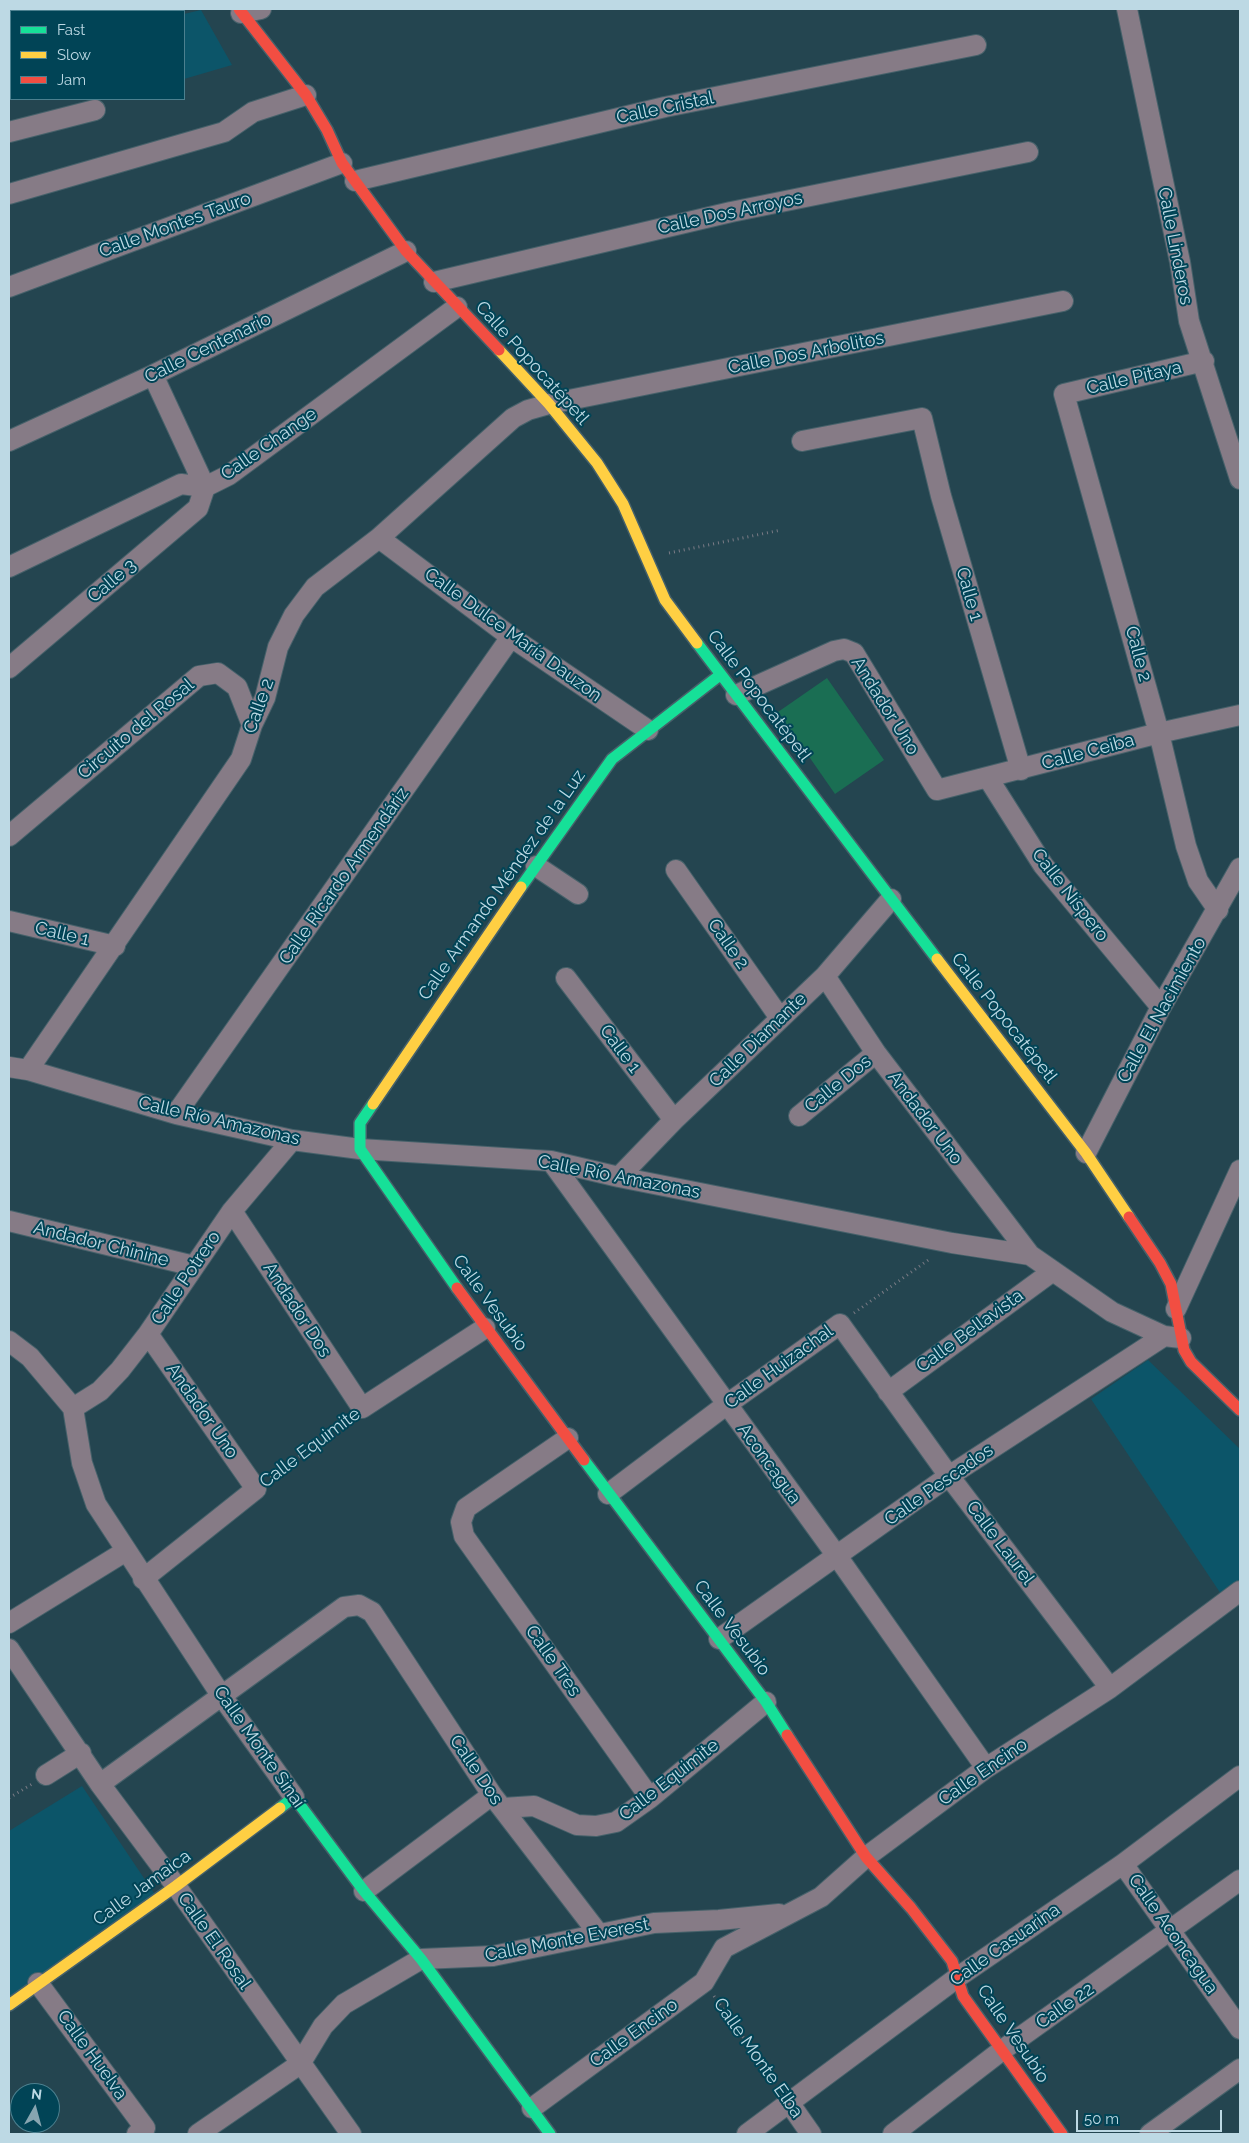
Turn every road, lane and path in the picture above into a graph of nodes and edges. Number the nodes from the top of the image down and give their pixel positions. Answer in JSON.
{"nodes":[{"id":1,"x":262,"y":9,"type":"edge"},
{"id":2,"x":1127,"y":9,"type":"edge"},
{"id":3,"x":240,"y":11,"type":"edge"},
{"id":4,"x":976,"y":45,"type":"dead end"},
{"id":5,"x":306,"y":95,"type":"junction"},
{"id":6,"x":95,"y":110,"type":"dead end"},
{"id":7,"x":9,"y":132,"type":"edge"},
{"id":8,"x":1028,"y":152,"type":"dead end"},
{"id":9,"x":342,"y":163,"type":"junction"},
{"id":10,"x":355,"y":181,"type":"junction"},
{"id":11,"x":9,"y":194,"type":"edge"},
{"id":12,"x":406,"y":251,"type":"junction"},
{"id":13,"x":434,"y":282,"type":"junction"},
{"id":14,"x":9,"y":288,"type":"edge"},
{"id":15,"x":1063,"y":301,"type":"dead end"},
{"id":16,"x":457,"y":307,"type":"junction"},
{"id":17,"x":1204,"y":361,"type":"junction"},
{"id":18,"x":153,"y":375,"type":"junction"},
{"id":19,"x":1064,"y":394,"type":"joint"},
{"id":20,"x":549,"y":404,"type":"junction"},
{"id":21,"x":9,"y":441,"type":"edge"},
{"id":22,"x":802,"y":441,"type":"dead end"},
{"id":23,"x":1240,"y":478,"type":"edge"},
{"id":24,"x":205,"y":487,"type":"junction"},
{"id":25,"x":781,"y":530,"type":"dead end"},
{"id":26,"x":379,"y":538,"type":"junction"},
{"id":27,"x":646,"y":558,"type":"junction"},
{"id":28,"x":9,"y":567,"type":"edge"},
{"id":29,"x":511,"y":637,"type":"junction"},
{"id":30,"x":10,"y":664,"type":"edge"},
{"id":31,"x":720,"y":675,"type":"junction"},
{"id":32,"x":736,"y":695,"type":"junction"},
{"id":33,"x":1240,"y":715,"type":"edge"},
{"id":34,"x":252,"y":725,"type":"junction"},
{"id":35,"x":648,"y":730,"type":"junction"},
{"id":36,"x":1159,"y":733,"type":"junction"},
{"id":37,"x":1021,"y":770,"type":"junction"},
{"id":38,"x":988,"y":778,"type":"junction"},
{"id":39,"x":937,"y":790,"type":"joint"},
{"id":40,"x":9,"y":836,"type":"edge"},
{"id":41,"x":536,"y":866,"type":"junction"},
{"id":42,"x":1240,"y":868,"type":"edge"},
{"id":43,"x":676,"y":870,"type":"dead end"},
{"id":44,"x":578,"y":894,"type":"dead end"},
{"id":45,"x":891,"y":899,"type":"junction"},
{"id":46,"x":1218,"y":910,"type":"junction"},
{"id":47,"x":9,"y":921,"type":"edge"},
{"id":48,"x":115,"y":946,"type":"junction"},
{"id":49,"x":825,"y":976,"type":"junction"},
{"id":50,"x":566,"y":978,"type":"dead end"},
{"id":51,"x":1160,"y":1007,"type":"junction"},
{"id":52,"x":780,"y":1018,"type":"junction"},
{"id":53,"x":876,"y":1053,"type":"junction"},
{"id":54,"x":19,"y":1069,"type":"edge"},
{"id":55,"x":176,"y":1114,"type":"junction"},
{"id":56,"x":799,"y":1116,"type":"dead end"},
{"id":57,"x":674,"y":1120,"type":"junction"},
{"id":58,"x":292,"y":1140,"type":"junction"},
{"id":59,"x":360,"y":1149,"type":"junction"},
{"id":60,"x":1086,"y":1153,"type":"junction"},
{"id":61,"x":551,"y":1161,"type":"junction"},
{"id":62,"x":1240,"y":1170,"type":"edge"},
{"id":63,"x":620,"y":1177,"type":"junction"},
{"id":64,"x":232,"y":1211,"type":"junction"},
{"id":65,"x":9,"y":1221,"type":"edge"},
{"id":66,"x":952,"y":1243,"type":"junction"},
{"id":67,"x":1030,"y":1255,"type":"junction"},
{"id":68,"x":194,"y":1266,"type":"junction"},
{"id":69,"x":1053,"y":1271,"type":"junction"},
{"id":70,"x":1176,"y":1309,"type":"junction"},
{"id":71,"x":840,"y":1324,"type":"junction"},
{"id":72,"x":485,"y":1328,"type":"junction"},
{"id":73,"x":148,"y":1334,"type":"junction"},
{"id":74,"x":1172,"y":1337,"type":"junction"},
{"id":75,"x":9,"y":1340,"type":"edge"},
{"id":76,"x":888,"y":1392,"type":"junction"},
{"id":77,"x":1238,"y":1404,"type":"edge"},
{"id":78,"x":726,"y":1405,"type":"junction"},
{"id":79,"x":73,"y":1408,"type":"junction"},
{"id":80,"x":362,"y":1408,"type":"junction"},
{"id":81,"x":568,"y":1438,"type":"junction"},
{"id":82,"x":949,"y":1476,"type":"junction"},
{"id":83,"x":256,"y":1489,"type":"junction"},
{"id":84,"x":608,"y":1494,"type":"junction"},
{"id":85,"x":126,"y":1551,"type":"junction"},
{"id":86,"x":837,"y":1556,"type":"junction"},
{"id":87,"x":143,"y":1579,"type":"junction"},
{"id":88,"x":1240,"y":1591,"type":"edge"},
{"id":89,"x":9,"y":1623,"type":"edge"},
{"id":90,"x":719,"y":1639,"type":"junction"},
{"id":91,"x":9,"y":1649,"type":"edge"},
{"id":92,"x":1110,"y":1688,"type":"junction"},
{"id":93,"x":221,"y":1695,"type":"junction"},
{"id":94,"x":766,"y":1702,"type":"junction"},
{"id":95,"x":81,"y":1753,"type":"junction"},
{"id":96,"x":986,"y":1768,"type":"junction"},
{"id":97,"x":46,"y":1775,"type":"joint"},
{"id":98,"x":1240,"y":1776,"type":"edge"},
{"id":99,"x":100,"y":1784,"type":"junction"},
{"id":100,"x":294,"y":1797,"type":"junction"},
{"id":101,"x":9,"y":1798,"type":"edge"},
{"id":102,"x":650,"y":1798,"type":"junction"},
{"id":103,"x":497,"y":1801,"type":"junction"},
{"id":104,"x":866,"y":1857,"type":"junction"},
{"id":105,"x":1123,"y":1864,"type":"junction"},
{"id":106,"x":1240,"y":1880,"type":"edge"},
{"id":107,"x":176,"y":1886,"type":"junction"},
{"id":108,"x":364,"y":1891,"type":"junction"},
{"id":109,"x":791,"y":1912,"type":"junction"},
{"id":110,"x":719,"y":1920,"type":"junction"},
{"id":111,"x":1171,"y":1931,"type":"junction"},
{"id":112,"x":598,"y":1933,"type":"junction"},
{"id":113,"x":724,"y":1948,"type":"junction"},
{"id":114,"x":421,"y":1959,"type":"junction"},
{"id":115,"x":958,"y":1977,"type":"junction"},
{"id":116,"x":704,"y":1982,"type":"junction"},
{"id":117,"x":38,"y":1983,"type":"junction"},
{"id":118,"x":9,"y":2005,"type":"edge"},
{"id":119,"x":1240,"y":2029,"type":"edge"},
{"id":120,"x":1001,"y":2051,"type":"junction"},
{"id":121,"x":300,"y":2064,"type":"junction"},
{"id":122,"x":1240,"y":2069,"type":"edge"},
{"id":123,"x":790,"y":2104,"type":"junction"},
{"id":124,"x":532,"y":2108,"type":"junction"},
{"id":125,"x":141,"y":2131,"type":"edge"},
{"id":126,"x":198,"y":2134,"type":"edge"},
{"id":127,"x":351,"y":2134,"type":"edge"},
{"id":128,"x":550,"y":2134,"type":"edge"},
{"id":129,"x":748,"y":2134,"type":"edge"},
{"id":130,"x":811,"y":2134,"type":"edge"},
{"id":131,"x":892,"y":2134,"type":"edge"},
{"id":132,"x":1062,"y":2134,"type":"edge"},
{"id":133,"x":1150,"y":2134,"type":"edge"}],
"edges":[{"from":1,"to":3,"type":"street"},
{"from":2,"to":17,"type":"street","name":"Calle Linderos"},
{"from":3,"to":5,"type":"street","name":"Calle Popocatépetl"},
{"from":4,"to":10,"type":"street","name":"Calle Cristal"},
{"from":5,"to":9,"type":"street","name":"Calle Popocatépetl"},
{"from":5,"to":11,"type":"street"},
{"from":6,"to":7,"type":"street"},
{"from":8,"to":13,"type":"street","name":"Calle Dos Arroyos"},
{"from":9,"to":10,"type":"street","name":"Calle Popocatépetl"},
{"from":9,"to":14,"type":"street","name":"Calle Montes Tauro"},
{"from":10,"to":12,"type":"street","name":"Calle Popocatépetl"},
{"from":12,"to":13,"type":"street","name":"Calle Popocatépetl"},
{"from":12,"to":18,"type":"street","name":"Calle Centenario"},
{"from":13,"to":16,"type":"street","name":"Calle Popocatépetl"},
{"from":15,"to":20,"type":"street","name":"Calle Dos Arbolitos"},
{"from":16,"to":20,"type":"street","name":"Calle Popocatépetl"},
{"from":16,"to":24,"type":"street","name":"Calle Change"},
{"from":17,"to":19,"type":"street","name":"Calle Pitaya"},
{"from":17,"to":23,"type":"street","name":"Calle Linderos"},
{"from":18,"to":21,"type":"street","name":"Calle Centenario"},
{"from":18,"to":24,"type":"street"},
{"from":19,"to":36,"type":"street","name":"Calle 2"},
{"from":20,"to":26,"type":"street","name":"Calle 2"},
{"from":20,"to":27,"type":"street","name":"Calle Popocatépetl"},
{"from":22,"to":37,"type":"street","name":"Calle 1"},
{"from":24,"to":28,"type":"street","name":"Calle Change"},
{"from":24,"to":30,"type":"street","name":"Calle 3"},
{"from":25,"to":27,"type":"path"},
{"from":26,"to":29,"type":"street","name":"Calle Dulce María Dauzon"},
{"from":26,"to":34,"type":"street","name":"Calle 2"},
{"from":27,"to":31,"type":"street","name":"Calle Popocatépetl"},
{"from":29,"to":35,"type":"street","name":"Calle Dulce María Dauzon"},
{"from":29,"to":55,"type":"street","name":"Calle Ricardo Armendáriz"},
{"from":31,"to":32,"type":"street","name":"Calle Popocatépetl"},
{"from":31,"to":35,"type":"street","name":"Calle Armando Méndez de la Luz"},
{"from":32,"to":39,"type":"street","name":"Andador Uno"},
{"from":32,"to":45,"type":"street","name":"Calle Popocatépetl"},
{"from":33,"to":36,"type":"street","name":"Calle Ceiba"},
{"from":34,"to":40,"type":"street","name":"Circuito del Rosal"},
{"from":34,"to":48,"type":"street","name":"Calle 2"},
{"from":35,"to":41,"type":"street","name":"Calle Armando Méndez de la Luz"},
{"from":36,"to":37,"type":"street","name":"Calle Ceiba"},
{"from":36,"to":46,"type":"street","name":"Calle 2"},
{"from":37,"to":38,"type":"street","name":"Calle Ceiba"},
{"from":38,"to":39,"type":"street","name":"Calle Ceiba"},
{"from":38,"to":51,"type":"street","name":"Calle Níspero"},
{"from":41,"to":44,"type":"street"},
{"from":41,"to":59,"type":"street","name":"Calle Armando Méndez de la Luz"},
{"from":42,"to":46,"type":"street","name":"Calle El Nacimiento"},
{"from":43,"to":52,"type":"street","name":"Calle 2"},
{"from":45,"to":49,"type":"street","name":"Calle Diamante"},
{"from":45,"to":60,"type":"street","name":"Calle Popocatépetl"},
{"from":46,"to":51,"type":"street","name":"Calle El Nacimiento"},
{"from":47,"to":48,"type":"street","name":"Calle 1"},
{"from":48,"to":54,"type":"street","name":"Calle 2"},
{"from":49,"to":52,"type":"street","name":"Calle Diamante"},
{"from":49,"to":53,"type":"street","name":"Andador Uno"},
{"from":50,"to":57,"type":"street","name":"Calle 1"},
{"from":51,"to":60,"type":"street","name":"Calle El Nacimiento"},
{"from":52,"to":57,"type":"street","name":"Calle Diamante"},
{"from":53,"to":56,"type":"street","name":"Calle Dos"},
{"from":53,"to":67,"type":"street","name":"Andador Uno"},
{"from":54,"to":55,"type":"street","name":"Calle Río Amazonas"},
{"from":55,"to":58,"type":"street","name":"Calle Río Amazonas"},
{"from":57,"to":63,"type":"street","name":"Calle Diamante"},
{"from":58,"to":59,"type":"street","name":"Calle Río Amazonas"},
{"from":58,"to":64,"type":"street","name":"Calle Potrero"},
{"from":59,"to":61,"type":"street","name":"Calle Río Amazonas"},
{"from":59,"to":72,"type":"street","name":"Calle Vesubio"},
{"from":60,"to":70,"type":"street","name":"Calle Popocatépetl"},
{"from":61,"to":63,"type":"street","name":"Calle Río Amazonas"},
{"from":61,"to":78,"type":"street","name":"Aconcagua"},
{"from":62,"to":70,"type":"street"},
{"from":63,"to":66,"type":"street","name":"Calle Río Amazonas"},
{"from":64,"to":68,"type":"street","name":"Calle Potrero"},
{"from":64,"to":80,"type":"street","name":"Andador Dos"},
{"from":65,"to":68,"type":"street","name":"Andador Chinine"},
{"from":66,"to":67,"type":"street","name":"Calle Río Amazonas"},
{"from":66,"to":71,"type":"path","name":"Calle Huizachal"},
{"from":67,"to":69,"type":"street","name":"Calle Río Amazonas"},
{"from":68,"to":73,"type":"street","name":"Calle Potrero"},
{"from":69,"to":74,"type":"street","name":"Calle Río Amazonas"},
{"from":69,"to":76,"type":"street","name":"Calle Bellavista"},
{"from":70,"to":74,"type":"street","name":"Calle Popocatépetl"},
{"from":71,"to":76,"type":"street","name":"Calle Laurel"},
{"from":71,"to":78,"type":"street","name":"Calle Huizachal"},
{"from":72,"to":80,"type":"street","name":"Calle Equimite"},
{"from":72,"to":81,"type":"street","name":"Calle Vesubio"},
{"from":73,"to":79,"type":"street","name":"Calle Potrero"},
{"from":73,"to":83,"type":"street","name":"Andador Uno"},
{"from":74,"to":77,"type":"street","name":"Calle Popocatépetl"},
{"from":74,"to":82,"type":"street","name":"Calle Pescados"},
{"from":75,"to":79,"type":"street"},
{"from":76,"to":82,"type":"street","name":"Calle Laurel"},
{"from":78,"to":84,"type":"street","name":"Calle Huizachal"},
{"from":78,"to":86,"type":"street","name":"Aconcagua"},
{"from":79,"to":85,"type":"street","name":"Calle Monte Sinaí"},
{"from":80,"to":83,"type":"path","name":"Calle Equimite"},
{"from":81,"to":84,"type":"street","name":"Calle Vesubio"},
{"from":81,"to":102,"type":"street","name":"Calle Tres"},
{"from":82,"to":86,"type":"street","name":"Calle Pescados"},
{"from":82,"to":92,"type":"street","name":"Calle Laurel"},
{"from":83,"to":87,"type":"street","name":"Calle Equimite"},
{"from":84,"to":90,"type":"street","name":"Calle Vesubio"},
{"from":85,"to":87,"type":"street","name":"Calle Monte Sinaí"},
{"from":85,"to":89,"type":"street"},
{"from":86,"to":90,"type":"street","name":"Calle Pescados"},
{"from":86,"to":96,"type":"street","name":"Aconcagua"},
{"from":87,"to":93,"type":"street","name":"Calle Monte Sinaí"},
{"from":88,"to":92,"type":"street","name":"Calle Encino"},
{"from":90,"to":94,"type":"street","name":"Calle Vesubio"},
{"from":91,"to":95,"type":"street","name":"Calle El Rosal"},
{"from":92,"to":96,"type":"street","name":"Calle Encino"},
{"from":93,"to":99,"type":"street"},
{"from":93,"to":100,"type":"street","name":"Calle Monte Sinaí"},
{"from":93,"to":103,"type":"street","name":"Calle Dos"},
{"from":94,"to":102,"type":"street","name":"Calle Equimite"},
{"from":94,"to":104,"type":"street","name":"Calle Vesubio"},
{"from":95,"to":97,"type":"street"},
{"from":95,"to":99,"type":"street","name":"Calle El Rosal"},
{"from":96,"to":104,"type":"street","name":"Calle Encino"},
{"from":97,"to":101,"type":"path"},
{"from":98,"to":105,"type":"street","name":"Calle Casuarina"},
{"from":99,"to":107,"type":"street","name":"Calle El Rosal"},
{"from":100,"to":107,"type":"street","name":"Calle Jamaica"},
{"from":100,"to":108,"type":"street","name":"Calle Monte Sinaí"},
{"from":102,"to":103,"type":"street","name":"Calle Equimite"},
{"from":103,"to":108,"type":"street"},
{"from":103,"to":112,"type":"street","name":"Calle Dos"},
{"from":104,"to":109,"type":"street","name":"Calle Encino"},
{"from":104,"to":115,"type":"street","name":"Calle Vesubio"},
{"from":105,"to":111,"type":"street","name":"Calle Aconcagua"},
{"from":105,"to":115,"type":"street","name":"Calle Casuarina"},
{"from":106,"to":111,"type":"street","name":"Calle 22"},
{"from":107,"to":117,"type":"street","name":"Calle Jamaica"},
{"from":107,"to":121,"type":"street","name":"Calle El Rosal"},
{"from":108,"to":114,"type":"street","name":"Calle Monte Sinaí"},
{"from":109,"to":110,"type":"street","name":"Calle Monte Everest"},
{"from":109,"to":113,"type":"street","name":"Calle Encino"},
{"from":110,"to":112,"type":"street","name":"Calle Monte Everest"},
{"from":110,"to":113,"type":"street"},
{"from":111,"to":119,"type":"street","name":"Calle Aconcagua"},
{"from":111,"to":120,"type":"street","name":"Calle 22"},
{"from":112,"to":114,"type":"street","name":"Calle Monte Everest"},
{"from":113,"to":116,"type":"street","name":"Calle Encino"},
{"from":114,"to":121,"type":"street","name":"Calle Monte Everest"},
{"from":114,"to":124,"type":"street","name":"Calle Monte Sinaí"},
{"from":115,"to":120,"type":"street","name":"Calle Vesubio"},
{"from":115,"to":123,"type":"street","name":"Calle Casuarina"},
{"from":116,"to":123,"type":"path","name":"Calle Monte Elba"},
{"from":116,"to":124,"type":"street","name":"Calle Encino"},
{"from":117,"to":118,"type":"street","name":"Calle Jamaica"},
{"from":117,"to":125,"type":"street","name":"Calle Huelva"},
{"from":120,"to":131,"type":"street","name":"Calle 22"},
{"from":120,"to":132,"type":"street","name":"Calle Vesubio"},
{"from":121,"to":126,"type":"street","name":"Calle Monte Everest"},
{"from":121,"to":127,"type":"street","name":"Calle El Rosal"},
{"from":122,"to":133,"type":"street"},
{"from":123,"to":129,"type":"street","name":"Calle Casuarina"},
{"from":123,"to":130,"type":"street","name":"Calle Monte Elba"},
{"from":124,"to":128,"type":"street","name":"Calle Monte Sinaí"}]}
